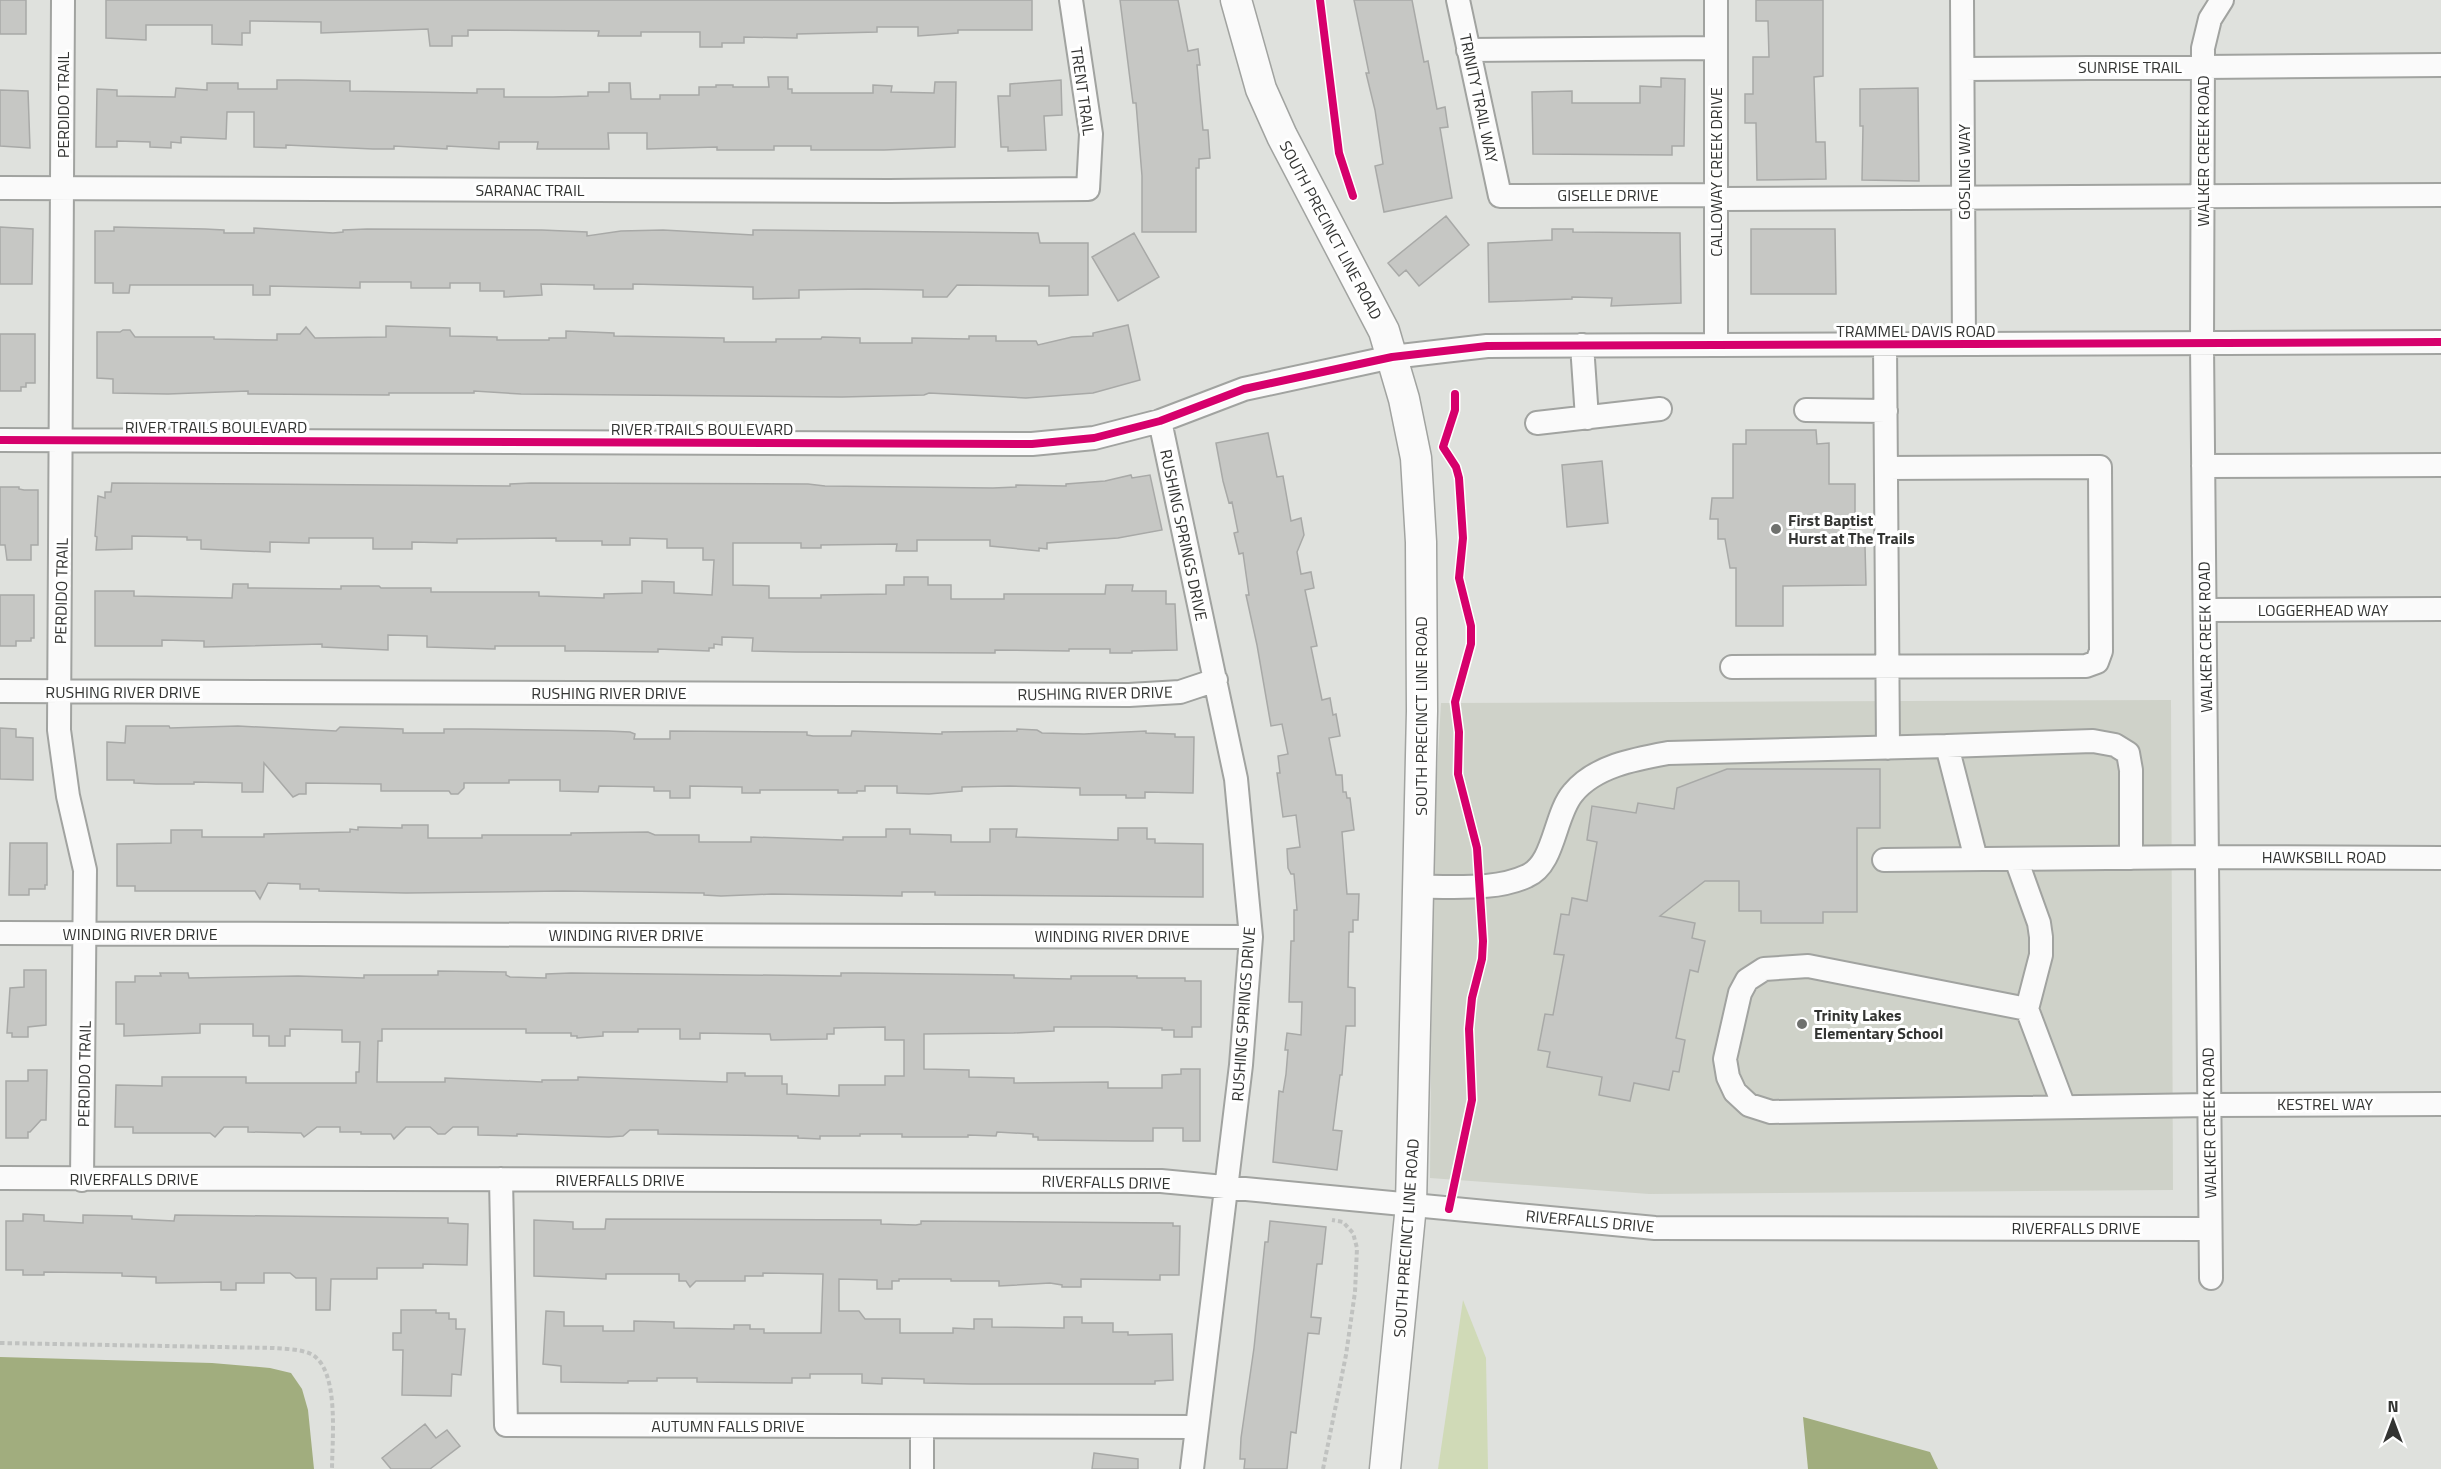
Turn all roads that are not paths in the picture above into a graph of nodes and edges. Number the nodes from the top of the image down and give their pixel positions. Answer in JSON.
{"nodes":[{"id":1,"x":63,"y":0,"type":"edge"},
{"id":2,"x":1071,"y":0,"type":"edge"},
{"id":3,"x":1236,"y":0,"type":"edge"},
{"id":4,"x":1458,"y":0,"type":"edge"},
{"id":5,"x":1716,"y":0,"type":"edge"},
{"id":6,"x":1962,"y":0,"type":"edge"},
{"id":7,"x":2222,"y":0,"type":"edge"},
{"id":8,"x":1716,"y":48,"type":"junction"},
{"id":9,"x":1468,"y":50,"type":"junction"},
{"id":10,"x":2441,"y":65,"type":"edge"},
{"id":11,"x":2203,"y":67,"type":"junction"},
{"id":12,"x":1963,"y":69,"type":"junction"},
{"id":13,"x":0,"y":188,"type":"edge"},
{"id":14,"x":63,"y":188,"type":"junction"},
{"id":15,"x":1059,"y":190,"type":"joint"},
{"id":16,"x":2441,"y":195,"type":"edge"},
{"id":17,"x":1500,"y":196,"type":"joint"},
{"id":18,"x":1716,"y":197,"type":"junction"},
{"id":19,"x":1964,"y":197,"type":"junction"},
{"id":20,"x":2202,"y":197,"type":"junction"},
{"id":21,"x":2441,"y":342,"type":"edge"},
{"id":22,"x":1716,"y":344,"type":"junction"},
{"id":23,"x":1885,"y":344,"type":"junction"},
{"id":24,"x":1964,"y":344,"type":"junction"},
{"id":25,"x":1582,"y":345,"type":"junction"},
{"id":26,"x":2202,"y":345,"type":"junction"},
{"id":27,"x":1392,"y":357,"type":"junction"},
{"id":28,"x":1660,"y":409,"type":"dead end"},
{"id":29,"x":1806,"y":410,"type":"dead end"},
{"id":30,"x":1886,"y":411,"type":"junction"},
{"id":31,"x":1587,"y":418,"type":"junction"},
{"id":32,"x":1160,"y":421,"type":"junction"},
{"id":33,"x":1537,"y":423,"type":"dead end"},
{"id":34,"x":0,"y":440,"type":"edge"},
{"id":35,"x":62,"y":440,"type":"junction"},
{"id":36,"x":2441,"y":465,"type":"edge"},
{"id":37,"x":2203,"y":466,"type":"junction"},
{"id":38,"x":1886,"y":468,"type":"junction"},
{"id":39,"x":2441,"y":609,"type":"edge"},
{"id":40,"x":2205,"y":610,"type":"junction"},
{"id":41,"x":1732,"y":667,"type":"dead end"},
{"id":42,"x":1888,"y":667,"type":"junction"},
{"id":43,"x":1216,"y":680,"type":"junction"},
{"id":44,"x":0,"y":691,"type":"edge"},
{"id":45,"x":60,"y":692,"type":"junction"},
{"id":46,"x":1947,"y":746,"type":"junction"},
{"id":47,"x":1888,"y":748,"type":"junction"},
{"id":48,"x":2207,"y":857,"type":"junction"},
{"id":49,"x":2131,"y":858,"type":"junction"},
{"id":50,"x":2441,"y":858,"type":"edge"},
{"id":51,"x":1976,"y":859,"type":"junction"},
{"id":52,"x":2016,"y":859,"type":"junction"},
{"id":53,"x":1884,"y":860,"type":"dead end"},
{"id":54,"x":1419,"y":887,"type":"junction"},
{"id":55,"x":0,"y":933,"type":"edge"},
{"id":56,"x":86,"y":933,"type":"junction"},
{"id":57,"x":1251,"y":937,"type":"junction"},
{"id":58,"x":2027,"y":1009,"type":"junction"},
{"id":59,"x":2441,"y":1104,"type":"edge"},
{"id":60,"x":2209,"y":1105,"type":"junction"},
{"id":61,"x":2064,"y":1107,"type":"junction"},
{"id":62,"x":0,"y":1178,"type":"edge"},
{"id":63,"x":501,"y":1179,"type":"junction"},
{"id":64,"x":82,"y":1180,"type":"junction"},
{"id":65,"x":1226,"y":1187,"type":"junction"},
{"id":66,"x":1411,"y":1205,"type":"junction"},
{"id":67,"x":2210,"y":1229,"type":"junction"},
{"id":68,"x":2211,"y":1278,"type":"dead end"},
{"id":69,"x":922,"y":1427,"type":"junction"},
{"id":70,"x":1196,"y":1427,"type":"junction"},
{"id":71,"x":922,"y":1469,"type":"edge"},
{"id":72,"x":1192,"y":1469,"type":"edge"},
{"id":73,"x":1385,"y":1469,"type":"edge"}],
"edges":[{"from":1,"to":14,"type":"street","name":"PERDIDO TRAIL"},
{"from":2,"to":15,"type":"street","name":"TRENT TRAIL"},
{"from":3,"to":27,"type":"main road","name":"SOUTH PRECINCT LINE ROAD"},
{"from":4,"to":9,"type":"street","name":"TRINITY TRAIL WAY"},
{"from":5,"to":8,"type":"street","name":"CALLOWAY CREEK DRIVE"},
{"from":6,"to":12,"type":"street","name":"GOSLING WAY"},
{"from":7,"to":11,"type":"street","name":"WALKER CREEK ROAD"},
{"from":8,"to":9,"type":"street"},
{"from":8,"to":18,"type":"street","name":"CALLOWAY CREEK DRIVE"},
{"from":9,"to":17,"type":"street","name":"TRINITY TRAIL WAY"},
{"from":10,"to":11,"type":"street","name":"SUNRISE TRAIL"},
{"from":11,"to":12,"type":"street","name":"SUNRISE TRAIL"},
{"from":11,"to":20,"type":"street","name":"WALKER CREEK ROAD"},
{"from":12,"to":19,"type":"street","name":"GOSLING WAY"},
{"from":13,"to":14,"type":"street","name":"SARANAC TRAIL"},
{"from":14,"to":15,"type":"street","name":"SARANAC TRAIL"},
{"from":14,"to":35,"type":"street","name":"PERDIDO TRAIL"},
{"from":16,"to":20,"type":"street","name":"GISELLE DRIVE"},
{"from":17,"to":18,"type":"street","name":"GISELLE DRIVE"},
{"from":18,"to":19,"type":"street","name":"GISELLE DRIVE"},
{"from":18,"to":22,"type":"street","name":"CALLOWAY CREEK DRIVE"},
{"from":19,"to":20,"type":"street","name":"GISELLE DRIVE"},
{"from":19,"to":24,"type":"street","name":"GOSLING WAY"},
{"from":20,"to":26,"type":"street","name":"WALKER CREEK ROAD"},
{"from":21,"to":26,"type":"street","name":"TRAMMEL DAVIS ROAD"},
{"from":22,"to":23,"type":"street","name":"TRAMMEL DAVIS ROAD"},
{"from":22,"to":25,"type":"street","name":"TRAMMEL DAVIS ROAD"},
{"from":23,"to":24,"type":"street","name":"TRAMMEL DAVIS ROAD"},
{"from":23,"to":30,"type":"street"},
{"from":24,"to":26,"type":"street","name":"TRAMMEL DAVIS ROAD"},
{"from":25,"to":27,"type":"street","name":"TRAMMEL DAVIS ROAD"},
{"from":25,"to":31,"type":"street"},
{"from":26,"to":37,"type":"street","name":"WALKER CREEK ROAD"},
{"from":27,"to":32,"type":"street","name":"RIVER TRAILS BOULEVARD"},
{"from":27,"to":54,"type":"main road","name":"SOUTH PRECINCT LINE ROAD"},
{"from":28,"to":31,"type":"street"},
{"from":29,"to":30,"type":"street"},
{"from":30,"to":38,"type":"street"},
{"from":31,"to":33,"type":"street"},
{"from":32,"to":35,"type":"street","name":"RIVER TRAILS BOULEVARD"},
{"from":32,"to":43,"type":"street","name":"RUSHING SPRINGS DRIVE"},
{"from":34,"to":35,"type":"street","name":"RIVER TRAILS BOULEVARD"},
{"from":35,"to":45,"type":"street","name":"PERDIDO TRAIL"},
{"from":36,"to":37,"type":"street"},
{"from":37,"to":40,"type":"street","name":"WALKER CREEK ROAD"},
{"from":38,"to":42,"type":"street"},
{"from":38,"to":42,"type":"street"},
{"from":39,"to":40,"type":"street","name":"LOGGERHEAD WAY"},
{"from":40,"to":48,"type":"street","name":"WALKER CREEK ROAD"},
{"from":41,"to":42,"type":"street"},
{"from":42,"to":47,"type":"street"},
{"from":43,"to":45,"type":"street","name":"RUSHING RIVER DRIVE"},
{"from":43,"to":57,"type":"street","name":"RUSHING SPRINGS DRIVE"},
{"from":44,"to":45,"type":"street","name":"RUSHING RIVER DRIVE"},
{"from":45,"to":56,"type":"street","name":"PERDIDO TRAIL"},
{"from":46,"to":47,"type":"street"},
{"from":46,"to":49,"type":"street"},
{"from":46,"to":51,"type":"street"},
{"from":47,"to":54,"type":"street"},
{"from":48,"to":49,"type":"street","name":"HAWKSBILL ROAD"},
{"from":48,"to":50,"type":"street","name":"HAWKSBILL ROAD"},
{"from":48,"to":60,"type":"street","name":"WALKER CREEK ROAD"},
{"from":49,"to":52,"type":"street","name":"HAWKSBILL ROAD"},
{"from":51,"to":52,"type":"street","name":"HAWKSBILL ROAD"},
{"from":51,"to":53,"type":"street","name":"HAWKSBILL ROAD"},
{"from":52,"to":58,"type":"street"},
{"from":54,"to":66,"type":"main road","name":"SOUTH PRECINCT LINE ROAD"},
{"from":55,"to":56,"type":"street","name":"WINDING RIVER DRIVE"},
{"from":56,"to":57,"type":"street","name":"WINDING RIVER DRIVE"},
{"from":56,"to":64,"type":"street","name":"PERDIDO TRAIL"},
{"from":57,"to":65,"type":"street","name":"RUSHING SPRINGS DRIVE"},
{"from":58,"to":61,"type":"street"},
{"from":58,"to":61,"type":"street","name":"KESTREL WAY"},
{"from":59,"to":60,"type":"street","name":"KESTREL WAY"},
{"from":60,"to":61,"type":"street","name":"KESTREL WAY"},
{"from":60,"to":67,"type":"street","name":"WALKER CREEK ROAD"},
{"from":62,"to":64,"type":"street","name":"RIVERFALLS DRIVE"},
{"from":63,"to":64,"type":"street","name":"RIVERFALLS DRIVE"},
{"from":63,"to":65,"type":"street","name":"RIVERFALLS DRIVE"},
{"from":63,"to":69,"type":"street","name":"AUTUMN FALLS DRIVE"},
{"from":65,"to":66,"type":"street","name":"RIVERFALLS DRIVE"},
{"from":65,"to":70,"type":"street","name":"RUSHING SPRINGS DRIVE"},
{"from":66,"to":67,"type":"street","name":"RIVERFALLS DRIVE"},
{"from":66,"to":73,"type":"main road","name":"SOUTH PRECINCT LINE ROAD"},
{"from":67,"to":68,"type":"street","name":"WALKER CREEK ROAD"},
{"from":69,"to":70,"type":"street","name":"AUTUMN FALLS DRIVE"},
{"from":69,"to":71,"type":"street"},
{"from":70,"to":72,"type":"street","name":"RUSHING SPRINGS DRIVE"}]}
